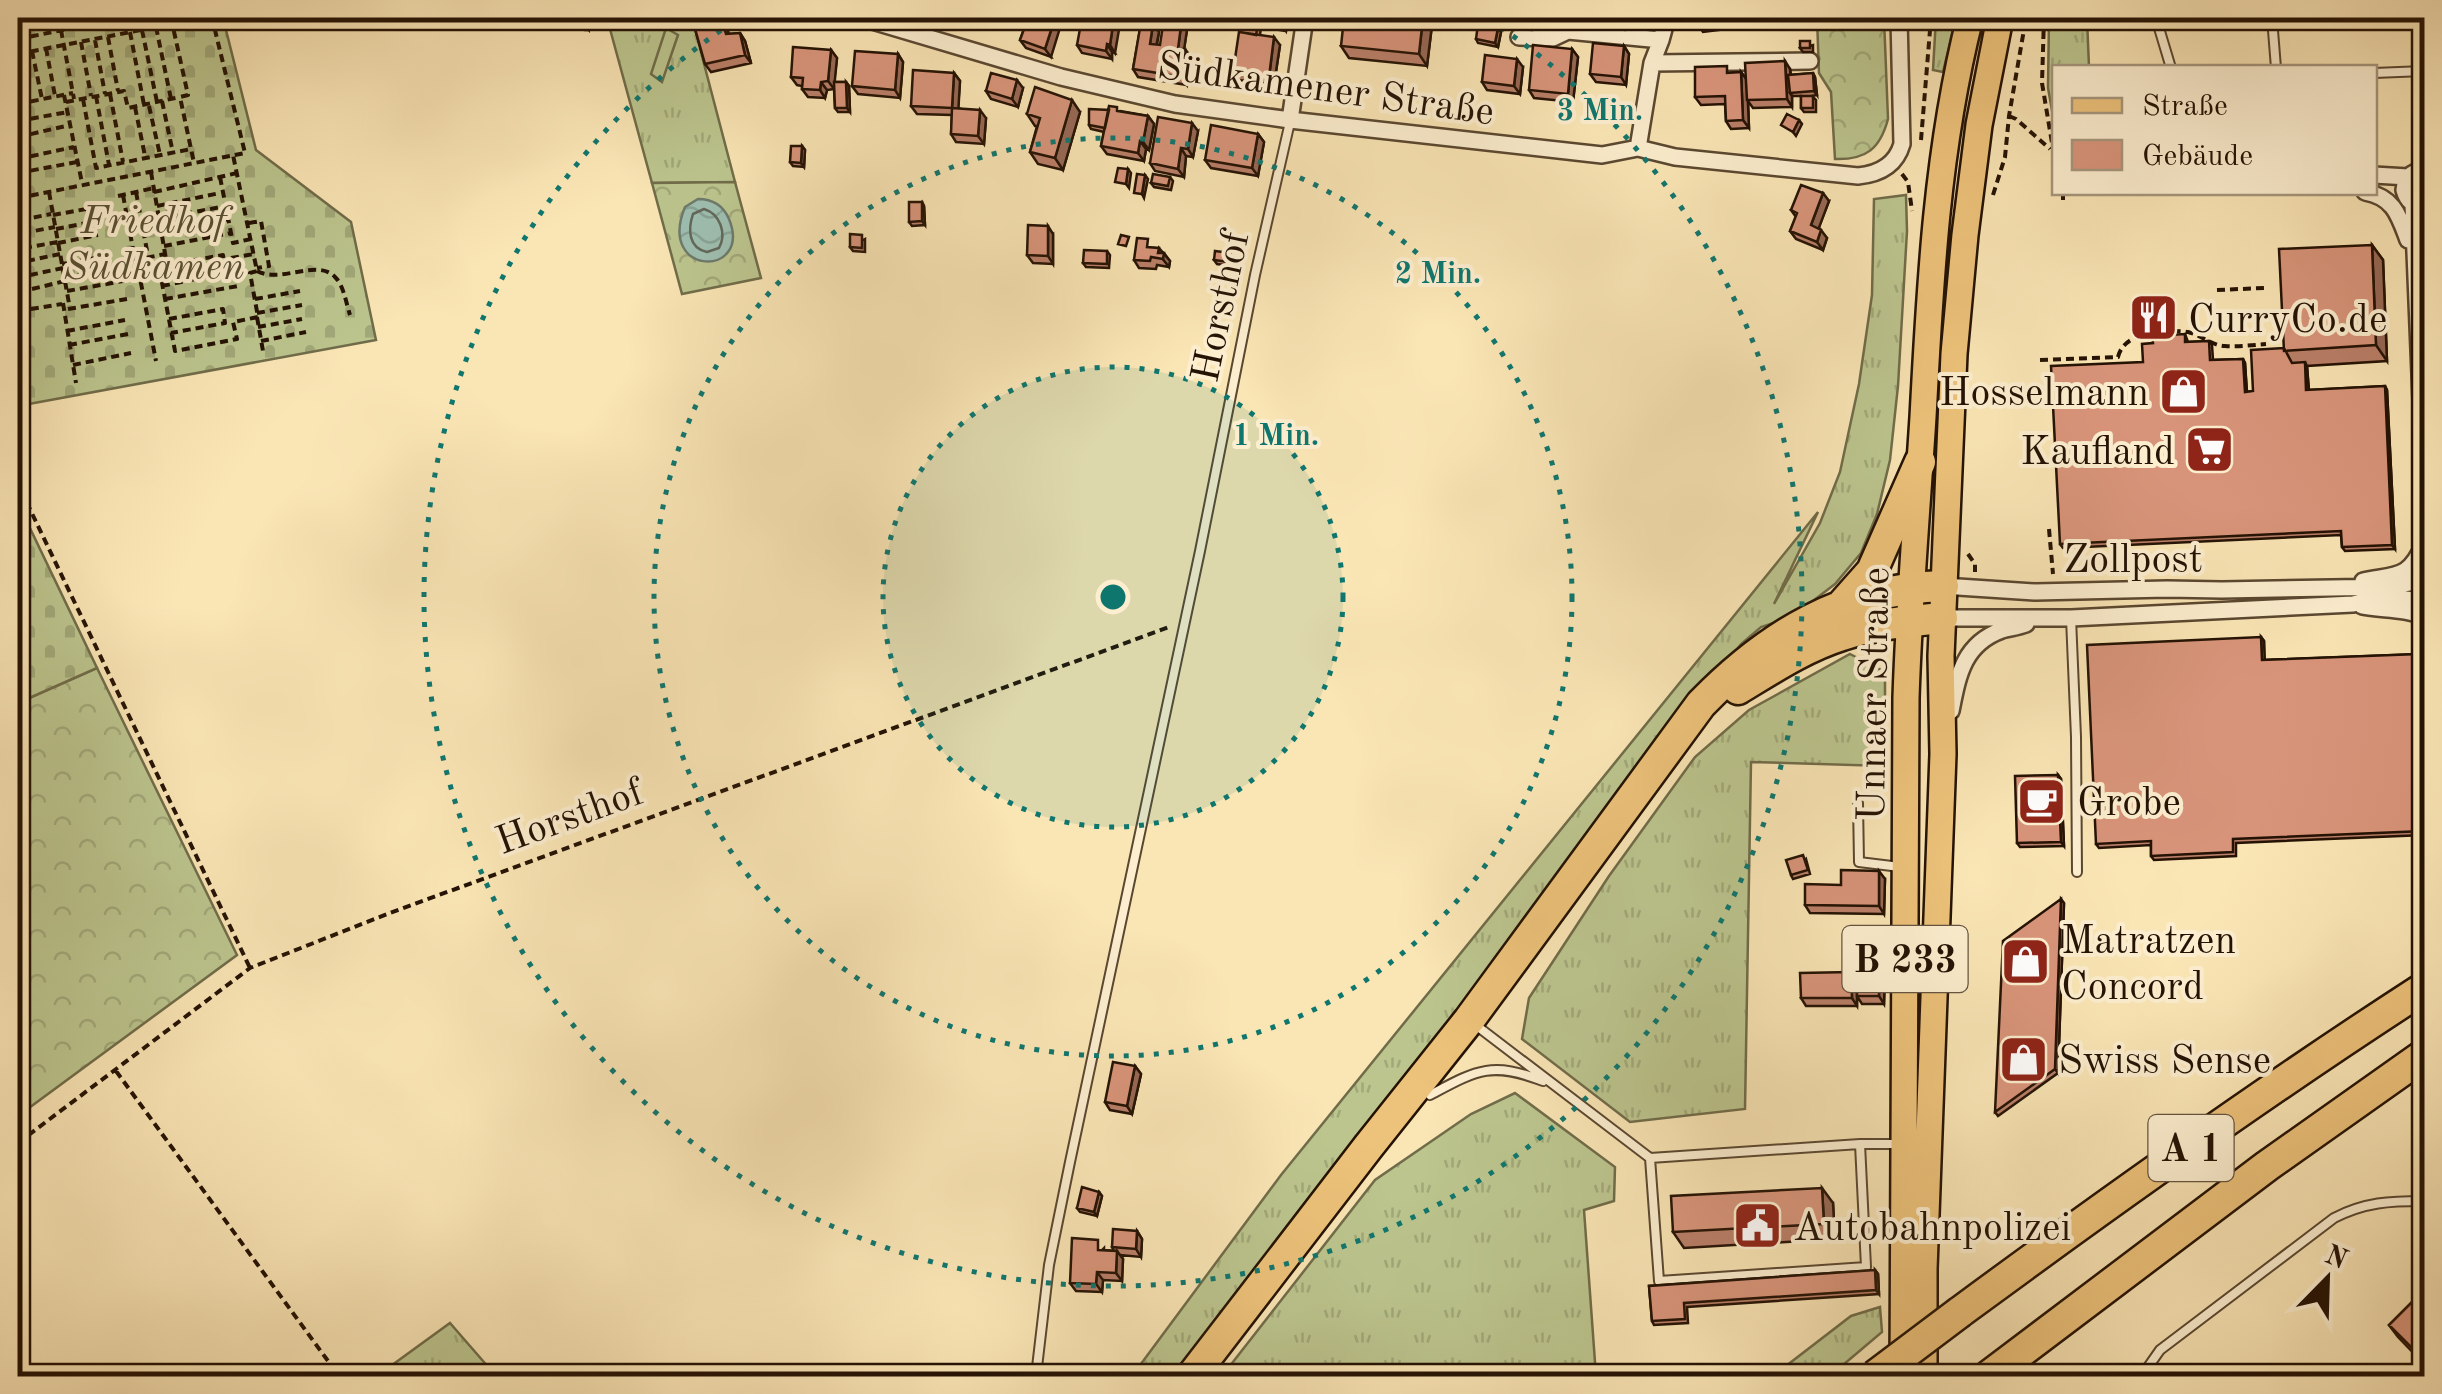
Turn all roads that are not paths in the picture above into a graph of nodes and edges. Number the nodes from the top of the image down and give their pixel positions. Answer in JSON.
{"nodes":[{"id":1,"x":862,"y":18,"type":"edge"},
{"id":2,"x":1305,"y":18,"type":"edge"},
{"id":3,"x":1667,"y":18,"type":"edge"},
{"id":4,"x":1899,"y":18,"type":"edge"},
{"id":5,"x":1970,"y":18,"type":"edge"},
{"id":6,"x":2000,"y":18,"type":"edge"},
{"id":7,"x":2156,"y":18,"type":"edge"},
{"id":8,"x":2272,"y":21,"type":"edge"},
{"id":9,"x":1569,"y":24,"type":"edge"},
{"id":10,"x":1519,"y":36,"type":"dead end"},
{"id":11,"x":1662,"y":40,"type":"junction"},
{"id":12,"x":1810,"y":61,"type":"dead end"},
{"id":13,"x":1652,"y":63,"type":"junction"},
{"id":14,"x":2169,"y":65,"type":"edge"},
{"id":15,"x":2276,"y":65,"type":"edge"},
{"id":16,"x":2424,"y":71,"type":"edge"},
{"id":17,"x":2377,"y":74,"type":"edge"},
{"id":18,"x":1290,"y":120,"type":"junction"},
{"id":19,"x":1638,"y":148,"type":"junction"},
{"id":20,"x":2377,"y":176,"type":"edge"},
{"id":21,"x":2377,"y":184,"type":"edge"},
{"id":22,"x":2415,"y":190,"type":"edge"},
{"id":23,"x":2377,"y":195,"type":"edge"},
{"id":24,"x":2424,"y":218,"type":"edge"},
{"id":25,"x":2414,"y":253,"type":"junction"},
{"id":26,"x":2421,"y":332,"type":"edge"},
{"id":27,"x":1920,"y":462,"type":"junction"},
{"id":28,"x":2424,"y":472,"type":"edge"},
{"id":29,"x":2424,"y":544,"type":"edge"},
{"id":30,"x":2424,"y":580,"type":"edge"},
{"id":31,"x":1943,"y":586,"type":"junction"},
{"id":32,"x":1912,"y":587,"type":"junction"},
{"id":33,"x":2324,"y":588,"type":"junction"},
{"id":34,"x":2424,"y":594,"type":"edge"},
{"id":35,"x":2424,"y":602,"type":"edge"},
{"id":36,"x":2353,"y":604,"type":"junction"},
{"id":37,"x":1841,"y":606,"type":"junction"},
{"id":38,"x":1942,"y":618,"type":"junction"},
{"id":39,"x":2044,"y":618,"type":"junction"},
{"id":40,"x":2071,"y":618,"type":"junction"},
{"id":41,"x":2424,"y":618,"type":"edge"},
{"id":42,"x":1908,"y":622,"type":"junction"},
{"id":43,"x":1942,"y":754,"type":"junction"},
{"id":44,"x":1858,"y":802,"type":"dead end"},
{"id":45,"x":1906,"y":868,"type":"junction"},
{"id":46,"x":2077,"y":872,"type":"dead end"},
{"id":47,"x":2424,"y":988,"type":"edge"},
{"id":48,"x":1476,"y":1026,"type":"junction"},
{"id":49,"x":2424,"y":1055,"type":"edge"},
{"id":50,"x":1552,"y":1084,"type":"junction"},
{"id":51,"x":1430,"y":1095,"type":"junction"},
{"id":52,"x":1860,"y":1144,"type":"junction"},
{"id":53,"x":1905,"y":1144,"type":"junction"},
{"id":54,"x":1650,"y":1158,"type":"junction"},
{"id":55,"x":2424,"y":1201,"type":"edge"},
{"id":56,"x":2145,"y":1373,"type":"edge"},
{"id":57,"x":2362,"y":1373,"type":"dead end"},
{"id":58,"x":1036,"y":1376,"type":"edge"},
{"id":59,"x":1192,"y":1376,"type":"edge"},
{"id":60,"x":1208,"y":1376,"type":"edge"},
{"id":61,"x":1875,"y":1376,"type":"edge"},
{"id":62,"x":1903,"y":1376,"type":"edge"},
{"id":63,"x":1924,"y":1376,"type":"edge"},
{"id":64,"x":1989,"y":1376,"type":"edge"}],
"edges":[{"from":1,"to":18,"type":"street","name":"Südkamener Straße"},
{"from":2,"to":18,"type":"street"},
{"from":3,"to":11,"type":"street"},
{"from":4,"to":19,"type":"street","name":"Südkamener Straße"},
{"from":5,"to":27,"type":"main road","name":"Unnaer Straße","number":"B 233"},
{"from":6,"to":31,"type":"main road","name":"Unnaer Straße","number":"B 233"},
{"from":7,"to":14,"type":"lane"},
{"from":8,"to":15,"type":"lane"},
{"from":9,"to":10,"type":"street"},
{"from":9,"to":11,"type":"street"},
{"from":11,"to":13,"type":"street"},
{"from":12,"to":13,"type":"street"},
{"from":13,"to":19,"type":"street"},
{"from":16,"to":17,"type":"lane"},
{"from":18,"to":19,"type":"street","name":"Südkamener Straße"},
{"from":18,"to":58,"type":"lane","name":"Horsthof"},
{"from":20,"to":22,"type":"street"},
{"from":21,"to":22,"type":"street"},
{"from":22,"to":25,"type":"street"},
{"from":23,"to":25,"type":"street"},
{"from":24,"to":25,"type":"street"},
{"from":25,"to":26,"type":"street"},
{"from":26,"to":28,"type":"street"},
{"from":27,"to":32,"type":"main road","name":"Unnaer Straße","number":"B 233"},
{"from":27,"to":37,"type":"highway"},
{"from":29,"to":33,"type":"street","name":"Zollpost"},
{"from":30,"to":33,"type":"street","name":"Zollpost"},
{"from":30,"to":34,"type":"street"},
{"from":31,"to":32,"type":"highway"},
{"from":31,"to":33,"type":"street","name":"Zollpost"},
{"from":31,"to":38,"type":"main road","name":"Unnaer Straße","number":"B 233"},
{"from":32,"to":37,"type":"highway"},
{"from":32,"to":42,"type":"main road","name":"Unnaer Straße","number":"B 233"},
{"from":35,"to":36,"type":"street","name":"Zollpost"},
{"from":36,"to":40,"type":"street","name":"Zollpost"},
{"from":36,"to":41,"type":"street","name":"Zollpost"},
{"from":37,"to":48,"type":"highway"},
{"from":38,"to":39,"type":"street","name":"Zollpost"},
{"from":38,"to":42,"type":"highway"},
{"from":38,"to":43,"type":"main road","name":"Unnaer Straße","number":"B 233"},
{"from":39,"to":40,"type":"street","name":"Zollpost"},
{"from":39,"to":43,"type":"street","name":"Zollpost"},
{"from":40,"to":46,"type":"lane","name":"Zollpost"},
{"from":42,"to":45,"type":"main road","name":"Unnaer Straße","number":"B 233"},
{"from":42,"to":48,"type":"highway"},
{"from":43,"to":63,"type":"main road","name":"Unnaer Straße","number":"B 233"},
{"from":44,"to":45,"type":"lane"},
{"from":45,"to":53,"type":"main road","name":"Unnaer Straße","number":"B 233"},
{"from":47,"to":61,"type":"highway","number":"A 1","bridge":true},
{"from":48,"to":50,"type":"lane"},
{"from":48,"to":51,"type":"highway"},
{"from":48,"to":59,"type":"highway"},
{"from":49,"to":64,"type":"highway","number":"A 1"},
{"from":50,"to":51,"type":"lane"},
{"from":50,"to":54,"type":"lane"},
{"from":51,"to":60,"type":"highway"},
{"from":52,"to":53,"type":"lane"},
{"from":52,"to":54,"type":"lane"},
{"from":52,"to":54,"type":"lane"},
{"from":53,"to":62,"type":"main road","name":"Unnaer Straße","number":"B 233"},
{"from":55,"to":56,"type":"lane"},
{"from":56,"to":57,"type":"lane"}]}
